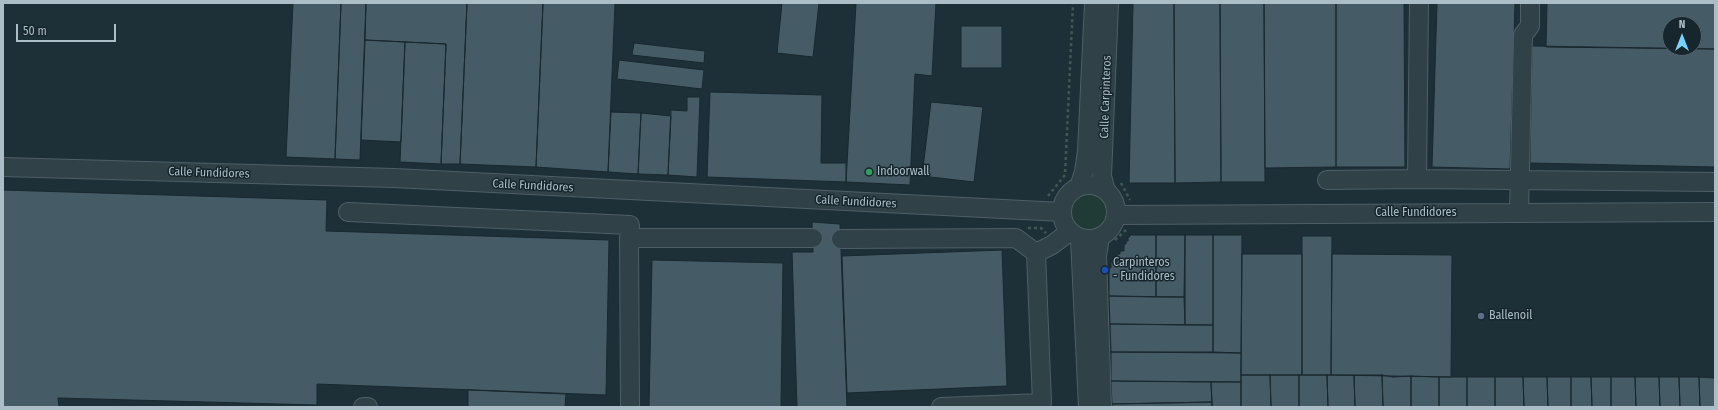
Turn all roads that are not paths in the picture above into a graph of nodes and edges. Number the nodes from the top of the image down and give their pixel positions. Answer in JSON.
{"nodes":[{"id":1,"x":1094,"y":3,"type":"edge"},
{"id":2,"x":1109,"y":3,"type":"edge"},
{"id":3,"x":1419,"y":3,"type":"edge"},
{"id":4,"x":1530,"y":3,"type":"edge"},
{"id":5,"x":3,"y":167,"type":"edge"},
{"id":6,"x":1417,"y":179,"type":"junction"},
{"id":7,"x":1327,"y":180,"type":"dead end"},
{"id":8,"x":1520,"y":181,"type":"junction"},
{"id":9,"x":1715,"y":182,"type":"edge"},
{"id":10,"x":1079,"y":187,"type":"junction"},
{"id":11,"x":1106,"y":191,"type":"junction"},
{"id":12,"x":348,"y":212,"type":"dead end"},
{"id":13,"x":1062,"y":212,"type":"junction"},
{"id":14,"x":1715,"y":212,"type":"edge"},
{"id":15,"x":1519,"y":213,"type":"junction"},
{"id":16,"x":1116,"y":215,"type":"junction"},
{"id":17,"x":1075,"y":235,"type":"junction"},
{"id":18,"x":1100,"y":237,"type":"junction"},
{"id":19,"x":629,"y":238,"type":"junction"},
{"id":20,"x":813,"y":238,"type":"dead end"},
{"id":21,"x":841,"y":239,"type":"dead end"},
{"id":22,"x":1036,"y":253,"type":"junction"},
{"id":23,"x":364,"y":407,"type":"edge"},
{"id":24,"x":368,"y":407,"type":"edge"},
{"id":25,"x":630,"y":407,"type":"edge"},
{"id":26,"x":941,"y":407,"type":"edge"},
{"id":27,"x":1088,"y":407,"type":"edge"},
{"id":28,"x":1102,"y":407,"type":"edge"}],
"edges":[{"from":1,"to":10,"type":"street","name":"Calle Carpinteros"},
{"from":2,"to":11,"type":"street","name":"Calle Carpinteros"},
{"from":3,"to":6,"type":"street"},
{"from":4,"to":8,"type":"street"},
{"from":5,"to":13,"type":"street","name":"Calle Fundidores"},
{"from":6,"to":7,"type":"street"},
{"from":6,"to":8,"type":"street"},
{"from":8,"to":9,"type":"street"},
{"from":8,"to":15,"type":"street"},
{"from":10,"to":11,"type":"street"},
{"from":10,"to":13,"type":"street"},
{"from":11,"to":16,"type":"street"},
{"from":12,"to":19,"type":"street"},
{"from":13,"to":17,"type":"street"},
{"from":14,"to":15,"type":"street","name":"Calle Fundidores"},
{"from":15,"to":16,"type":"street","name":"Calle Fundidores"},
{"from":16,"to":18,"type":"street"},
{"from":17,"to":18,"type":"street"},
{"from":17,"to":22,"type":"street"},
{"from":17,"to":27,"type":"street"},
{"from":18,"to":28,"type":"street"},
{"from":19,"to":20,"type":"street"},
{"from":19,"to":25,"type":"street"},
{"from":21,"to":22,"type":"street"},
{"from":22,"to":26,"type":"street"},
{"from":23,"to":24,"type":"street"}]}
